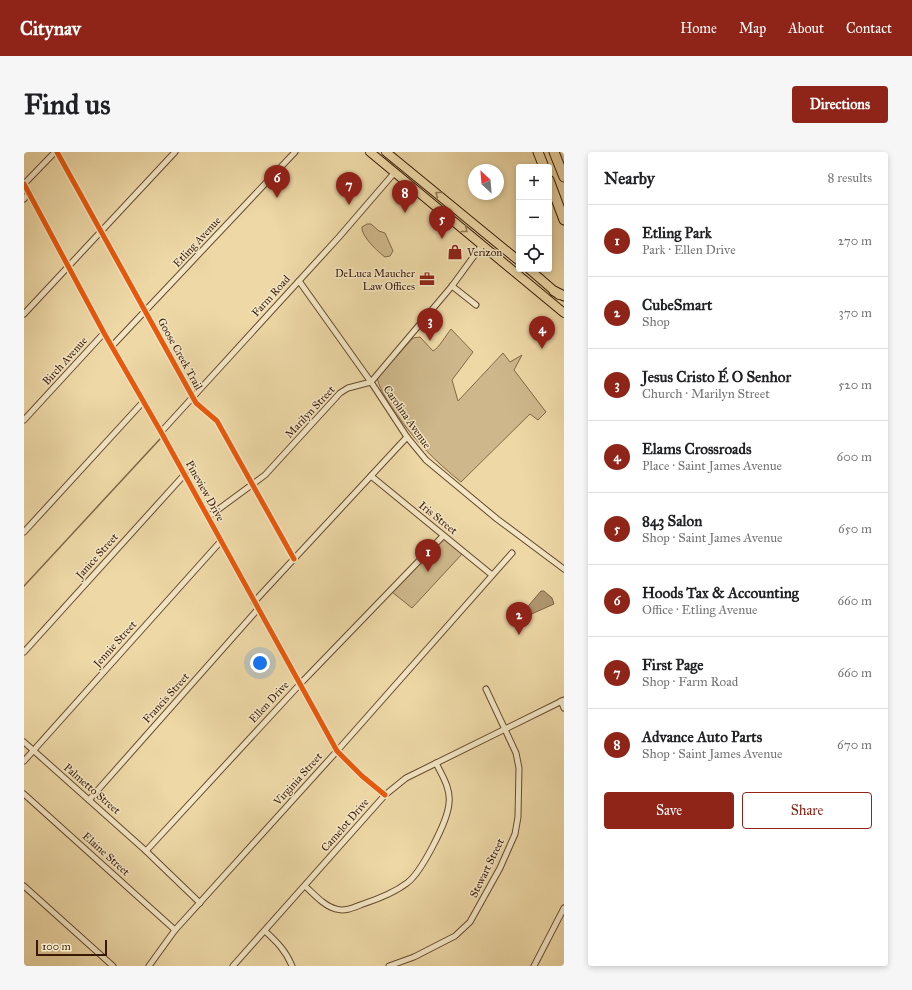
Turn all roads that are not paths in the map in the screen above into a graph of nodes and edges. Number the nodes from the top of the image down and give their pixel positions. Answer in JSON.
{"nodes":[{"id":1,"x":55,"y":152,"type":"edge"},
{"id":2,"x":176,"y":152,"type":"edge"},
{"id":3,"x":296,"y":152,"type":"edge"},
{"id":4,"x":370,"y":152,"type":"edge"},
{"id":5,"x":386,"y":152,"type":"edge"},
{"id":6,"x":538,"y":152,"type":"edge"},
{"id":7,"x":554,"y":152,"type":"edge"},
{"id":8,"x":543,"y":164,"type":"edge"},
{"id":9,"x":395,"y":172,"type":"junction"},
{"id":10,"x":564,"y":177,"type":"edge"},
{"id":11,"x":420,"y":180,"type":"junction"},
{"id":12,"x":24,"y":184,"type":"edge"},
{"id":13,"x":552,"y":188,"type":"edge"},
{"id":14,"x":29,"y":193,"type":"junction"},
{"id":15,"x":24,"y":199,"type":"edge"},
{"id":16,"x":564,"y":220,"type":"edge"},
{"id":17,"x":482,"y":245,"type":"junction"},
{"id":18,"x":516,"y":259,"type":"edge"},
{"id":19,"x":69,"y":266,"type":"junction"},
{"id":20,"x":532,"y":272,"type":"edge"},
{"id":21,"x":299,"y":281,"type":"junction"},
{"id":22,"x":452,"y":286,"type":"junction"},
{"id":23,"x":554,"y":291,"type":"junction"},
{"id":24,"x":564,"y":296,"type":"edge"},
{"id":25,"x":564,"y":299,"type":"edge"},
{"id":26,"x":476,"y":305,"type":"dead end"},
{"id":27,"x":564,"y":313,"type":"edge"},
{"id":28,"x":24,"y":314,"type":"edge"},
{"id":29,"x":104,"y":333,"type":"junction"},
{"id":30,"x":112,"y":345,"type":"junction"},
{"id":31,"x":371,"y":382,"type":"junction"},
{"id":32,"x":143,"y":402,"type":"junction"},
{"id":33,"x":24,"y":420,"type":"edge"},
{"id":34,"x":162,"y":432,"type":"junction"},
{"id":35,"x":407,"y":437,"type":"junction"},
{"id":36,"x":184,"y":474,"type":"junction"},
{"id":37,"x":371,"y":476,"type":"junction"},
{"id":38,"x":208,"y":517,"type":"junction"},
{"id":39,"x":24,"y":532,"type":"edge"},
{"id":40,"x":443,"y":536,"type":"junction"},
{"id":41,"x":221,"y":541,"type":"junction"},
{"id":42,"x":512,"y":553,"type":"dead end"},
{"id":43,"x":564,"y":569,"type":"edge"},
{"id":44,"x":492,"y":575,"type":"junction"},
{"id":45,"x":254,"y":602,"type":"junction"},
{"id":46,"x":258,"y":609,"type":"junction"},
{"id":47,"x":24,"y":652,"type":"edge"},
{"id":48,"x":301,"y":683,"type":"junction"},
{"id":49,"x":486,"y":689,"type":"dead end"},
{"id":50,"x":562,"y":701,"type":"edge"},
{"id":51,"x":564,"y":708,"type":"edge"},
{"id":52,"x":504,"y":730,"type":"junction"},
{"id":53,"x":24,"y":742,"type":"edge"},
{"id":54,"x":33,"y":750,"type":"junction"},
{"id":55,"x":337,"y":751,"type":"junction"},
{"id":56,"x":24,"y":761,"type":"edge"},
{"id":57,"x":436,"y":763,"type":"junction"},
{"id":58,"x":24,"y":794,"type":"edge"},
{"id":59,"x":385,"y":795,"type":"junction"},
{"id":60,"x":89,"y":800,"type":"junction"},
{"id":61,"x":146,"y":851,"type":"junction"},
{"id":62,"x":24,"y":886,"type":"edge"},
{"id":63,"x":305,"y":886,"type":"junction"},
{"id":64,"x":200,"y":902,"type":"junction"},
{"id":65,"x":564,"y":908,"type":"edge"},
{"id":66,"x":175,"y":930,"type":"junction"},
{"id":67,"x":264,"y":931,"type":"junction"},
{"id":68,"x":113,"y":966,"type":"edge"},
{"id":69,"x":150,"y":966,"type":"edge"},
{"id":70,"x":233,"y":966,"type":"edge"},
{"id":71,"x":292,"y":966,"type":"edge"},
{"id":72,"x":389,"y":966,"type":"edge"},
{"id":73,"x":534,"y":966,"type":"edge"}],
"edges":[{"from":1,"to":12,"type":"street"},
{"from":2,"to":19,"type":"street"},
{"from":3,"to":30,"type":"street","name":"Etling Avenue"},
{"from":4,"to":9,"type":"main road"},
{"from":5,"to":11,"type":"main road"},
{"from":6,"to":8,"type":"highway"},
{"from":7,"to":10,"type":"highway"},
{"from":9,"to":11,"type":"main road"},
{"from":9,"to":17,"type":"main road","one_way":true},
{"from":9,"to":21,"type":"street","name":"Farm Road"},
{"from":18,"to":11,"type":"main road","one_way":true},
{"from":12,"to":14,"type":"street","name":"Pineview Drive"},
{"from":13,"to":16,"type":"highway"},
{"from":14,"to":15,"type":"street"},
{"from":14,"to":19,"type":"street","name":"Pineview Drive"},
{"from":17,"to":22,"type":"street"},
{"from":17,"to":27,"type":"main road"},
{"from":19,"to":28,"type":"street"},
{"from":19,"to":29,"type":"street","name":"Pineview Drive"},
{"from":20,"to":23,"type":"main road"},
{"from":21,"to":31,"type":"street","name":"Carolina Avenue"},
{"from":21,"to":34,"type":"street","name":"Farm Road"},
{"from":22,"to":26,"type":"street"},
{"from":22,"to":31,"type":"street"},
{"from":23,"to":24,"type":"highway"},
{"from":23,"to":25,"type":"main road"},
{"from":29,"to":30,"type":"street","name":"Pineview Drive"},
{"from":29,"to":33,"type":"street","name":"Birch Avenue"},
{"from":30,"to":32,"type":"street","name":"Pineview Drive"},
{"from":31,"to":35,"type":"street","name":"Carolina Avenue"},
{"from":31,"to":38,"type":"street","name":"Marilyn Street"},
{"from":32,"to":34,"type":"street","name":"Pineview Drive"},
{"from":32,"to":39,"type":"street"},
{"from":34,"to":36,"type":"street","name":"Pineview Drive"},
{"from":35,"to":37,"type":"street"},
{"from":35,"to":43,"type":"street","name":"Carolina Avenue"},
{"from":36,"to":38,"type":"street","name":"Pineview Drive"},
{"from":36,"to":47,"type":"street","name":"Janice Street"},
{"from":37,"to":40,"type":"street","name":"Iris Street"},
{"from":37,"to":45,"type":"street"},
{"from":38,"to":41,"type":"street","name":"Pineview Drive"},
{"from":40,"to":44,"type":"street","name":"Iris Street"},
{"from":40,"to":48,"type":"street","name":"Ellen Drive"},
{"from":41,"to":45,"type":"street","name":"Pineview Drive"},
{"from":41,"to":54,"type":"street","name":"Jennie Street"},
{"from":42,"to":44,"type":"street","name":"Virginia Street"},
{"from":44,"to":55,"type":"street","name":"Virginia Street"},
{"from":45,"to":46,"type":"street","name":"Pineview Drive"},
{"from":46,"to":48,"type":"street","name":"Pineview Drive"},
{"from":46,"to":60,"type":"street","name":"Francis Street"},
{"from":48,"to":55,"type":"street","name":"Pineview Drive"},
{"from":48,"to":61,"type":"street","name":"Ellen Drive"},
{"from":49,"to":52,"type":"street","name":"Stewart Street"},
{"from":50,"to":51,"type":"street"},
{"from":50,"to":52,"type":"street","name":"Camelot Drive"},
{"from":52,"to":57,"type":"street","name":"Camelot Drive"},
{"from":52,"to":72,"type":"street","name":"Stewart Street"},
{"from":53,"to":54,"type":"street","name":"Palmetto Street"},
{"from":54,"to":56,"type":"street","name":"Jennie Street"},
{"from":54,"to":60,"type":"street","name":"Palmetto Street"},
{"from":55,"to":59,"type":"street","name":"Pineview Drive"},
{"from":55,"to":64,"type":"street","name":"Virginia Street"},
{"from":57,"to":59,"type":"street","name":"Camelot Drive"},
{"from":57,"to":63,"type":"street"},
{"from":58,"to":66,"type":"street","name":"Elaine Street"},
{"from":59,"to":63,"type":"street","name":"Camelot Drive"},
{"from":60,"to":61,"type":"street","name":"Palmetto Street"},
{"from":61,"to":64,"type":"street","name":"Palmetto Street"},
{"from":62,"to":68,"type":"street"},
{"from":63,"to":67,"type":"street","name":"Camelot Drive"},
{"from":64,"to":66,"type":"street","name":"Virginia Street"},
{"from":65,"to":73,"type":"street"},
{"from":66,"to":69,"type":"street","name":"Virginia Street"},
{"from":67,"to":70,"type":"street","name":"Camelot Drive"},
{"from":67,"to":71,"type":"street"}]}
